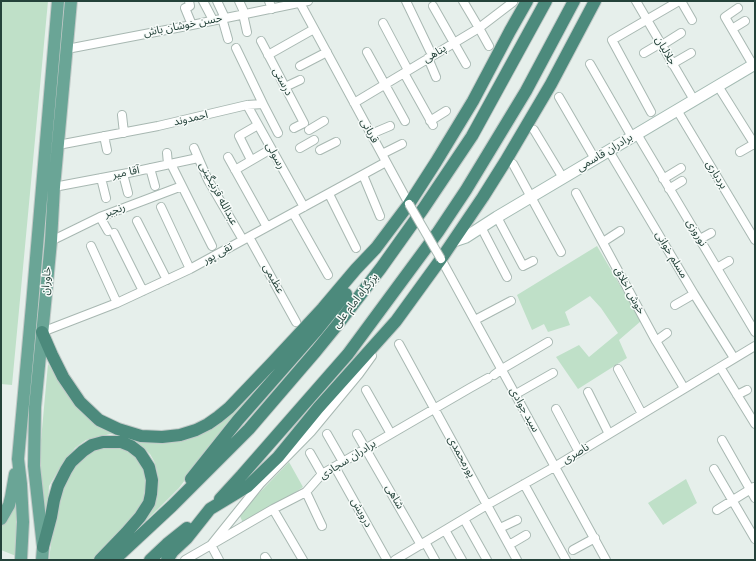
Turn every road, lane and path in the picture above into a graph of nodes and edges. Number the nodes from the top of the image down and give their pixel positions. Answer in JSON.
{"nodes":[{"id":1,"x":58,"y":1,"type":"edge"},
{"id":2,"x":71,"y":1,"type":"edge"},
{"id":3,"x":189,"y":1,"type":"edge"},
{"id":4,"x":203,"y":1,"type":"edge"},
{"id":5,"x":239,"y":1,"type":"edge"},
{"id":6,"x":406,"y":1,"type":"edge"},
{"id":7,"x":463,"y":1,"type":"edge"},
{"id":8,"x":527,"y":1,"type":"edge"},
{"id":9,"x":546,"y":1,"type":"edge"},
{"id":10,"x":574,"y":1,"type":"edge"},
{"id":11,"x":595,"y":1,"type":"edge"},
{"id":12,"x":636,"y":1,"type":"edge"},
{"id":13,"x":680,"y":1,"type":"edge"},
{"id":14,"x":217,"y":2,"type":"edge"},
{"id":15,"x":302,"y":2,"type":"edge"},
{"id":16,"x":513,"y":2,"type":"edge"},
{"id":17,"x":270,"y":5,"type":"edge"},
{"id":18,"x":502,"y":5,"type":"edge"},
{"id":19,"x":433,"y":6,"type":"dead end"},
{"id":20,"x":738,"y":8,"type":"dead end"},
{"id":21,"x":244,"y":14,"type":"junction"},
{"id":22,"x":224,"y":18,"type":"junction"},
{"id":23,"x":647,"y":19,"type":"junction"},
{"id":24,"x":214,"y":20,"type":"junction"},
{"id":25,"x":692,"y":20,"type":"dead end"},
{"id":26,"x":745,"y":21,"type":"dead end"},
{"id":27,"x":383,"y":23,"type":"dead end"},
{"id":28,"x":192,"y":25,"type":"junction"},
{"id":29,"x":479,"y":28,"type":"junction"},
{"id":30,"x":314,"y":29,"type":"junction"},
{"id":31,"x":732,"y":29,"type":"junction"},
{"id":32,"x":248,"y":32,"type":"dead end"},
{"id":33,"x":681,"y":34,"type":"dead end"},
{"id":34,"x":228,"y":39,"type":"dead end"},
{"id":35,"x":261,"y":41,"type":"dead end"},
{"id":36,"x":454,"y":43,"type":"junction"},
{"id":37,"x":661,"y":44,"type":"junction"},
{"id":38,"x":489,"y":46,"type":"dead end"},
{"id":39,"x":236,"y":48,"type":"dead end"},
{"id":40,"x":67,"y":49,"type":"junction"},
{"id":41,"x":327,"y":52,"type":"junction"},
{"id":42,"x":367,"y":52,"type":"dead end"},
{"id":43,"x":644,"y":53,"type":"dead end"},
{"id":44,"x":691,"y":53,"type":"dead end"},
{"id":45,"x":268,"y":55,"type":"junction"},
{"id":46,"x":429,"y":55,"type":"junction"},
{"id":47,"x":466,"y":64,"type":"dead end"},
{"id":48,"x":590,"y":64,"type":"dead end"},
{"id":49,"x":672,"y":64,"type":"junction"},
{"id":50,"x":754,"y":65,"type":"edge"},
{"id":51,"x":300,"y":66,"type":"dead end"},
{"id":52,"x":406,"y":71,"type":"junction"},
{"id":53,"x":436,"y":77,"type":"dead end"},
{"id":54,"x":300,"y":80,"type":"dead end"},
{"id":55,"x":385,"y":84,"type":"junction"},
{"id":56,"x":718,"y":86,"type":"junction"},
{"id":57,"x":284,"y":87,"type":"junction"},
{"id":58,"x":559,"y":96,"type":"dead end"},
{"id":59,"x":694,"y":100,"type":"junction"},
{"id":60,"x":354,"y":102,"type":"junction"},
{"id":61,"x":263,"y":104,"type":"junction"},
{"id":62,"x":247,"y":105,"type":"junction"},
{"id":63,"x":677,"y":110,"type":"junction"},
{"id":64,"x":446,"y":111,"type":"dead end"},
{"id":65,"x":651,"y":112,"type":"dead end"},
{"id":66,"x":122,"y":115,"type":"dead end"},
{"id":67,"x":324,"y":121,"type":"dead end"},
{"id":68,"x":405,"y":121,"type":"dead end"},
{"id":69,"x":258,"y":125,"type":"junction"},
{"id":70,"x":307,"y":126,"type":"junction"},
{"id":71,"x":390,"y":126,"type":"dead end"},
{"id":72,"x":294,"y":128,"type":"dead end"},
{"id":73,"x":534,"y":130,"type":"dead end"},
{"id":74,"x":124,"y":133,"type":"junction"},
{"id":75,"x":278,"y":133,"type":"dead end"},
{"id":76,"x":371,"y":134,"type":"junction"},
{"id":77,"x":104,"y":136,"type":"junction"},
{"id":78,"x":634,"y":136,"type":"junction"},
{"id":79,"x":314,"y":140,"type":"dead end"},
{"id":80,"x":336,"y":142,"type":"dead end"},
{"id":81,"x":402,"y":144,"type":"dead end"},
{"id":82,"x":755,"y":144,"type":"edge"},
{"id":83,"x":58,"y":145,"type":"junction"},
{"id":84,"x":194,"y":148,"type":"dead end"},
{"id":85,"x":300,"y":148,"type":"dead end"},
{"id":86,"x":271,"y":149,"type":"junction"},
{"id":87,"x":107,"y":150,"type":"dead end"},
{"id":88,"x":320,"y":150,"type":"dead end"},
{"id":89,"x":609,"y":151,"type":"junction"},
{"id":90,"x":740,"y":152,"type":"dead end"},
{"id":91,"x":167,"y":153,"type":"dead end"},
{"id":92,"x":382,"y":154,"type":"junction"},
{"id":93,"x":228,"y":157,"type":"dead end"},
{"id":94,"x":198,"y":158,"type":"junction"},
{"id":95,"x":595,"y":159,"type":"junction"},
{"id":96,"x":252,"y":160,"type":"junction"},
{"id":97,"x":386,"y":162,"type":"junction"},
{"id":98,"x":170,"y":164,"type":"junction"},
{"id":99,"x":513,"y":164,"type":"dead end"},
{"id":100,"x":150,"y":168,"type":"junction"},
{"id":101,"x":681,"y":168,"type":"dead end"},
{"id":102,"x":235,"y":170,"type":"junction"},
{"id":103,"x":123,"y":174,"type":"junction"},
{"id":104,"x":363,"y":175,"type":"junction"},
{"id":105,"x":101,"y":178,"type":"junction"},
{"id":106,"x":563,"y":178,"type":"junction"},
{"id":107,"x":663,"y":179,"type":"junction"},
{"id":108,"x":682,"y":181,"type":"dead end"},
{"id":109,"x":155,"y":186,"type":"dead end"},
{"id":110,"x":182,"y":186,"type":"junction"},
{"id":111,"x":54,"y":187,"type":"junction"},
{"id":112,"x":669,"y":189,"type":"junction"},
{"id":113,"x":128,"y":193,"type":"dead end"},
{"id":114,"x":576,"y":193,"type":"dead end"},
{"id":115,"x":329,"y":194,"type":"junction"},
{"id":116,"x":531,"y":197,"type":"junction"},
{"id":117,"x":106,"y":198,"type":"dead end"},
{"id":118,"x":409,"y":204,"type":"junction"},
{"id":119,"x":161,"y":207,"type":"dead end"},
{"id":120,"x":304,"y":207,"type":"junction"},
{"id":121,"x":476,"y":208,"type":"junction"},
{"id":122,"x":294,"y":212,"type":"junction"},
{"id":123,"x":380,"y":216,"type":"dead end"},
{"id":124,"x":100,"y":217,"type":"junction"},
{"id":125,"x":497,"y":217,"type":"junction"},
{"id":126,"x":137,"y":221,"type":"dead end"},
{"id":127,"x":267,"y":227,"type":"junction"},
{"id":128,"x":481,"y":227,"type":"junction"},
{"id":129,"x":620,"y":231,"type":"dead end"},
{"id":130,"x":711,"y":233,"type":"dead end"},
{"id":131,"x":246,"y":238,"type":"junction"},
{"id":132,"x":700,"y":239,"type":"junction"},
{"id":133,"x":755,"y":240,"type":"edge"},
{"id":134,"x":51,"y":241,"type":"junction"},
{"id":135,"x":454,"y":241,"type":"junction"},
{"id":136,"x":602,"y":242,"type":"junction"},
{"id":137,"x":90,"y":246,"type":"dead end"},
{"id":138,"x":212,"y":246,"type":"dead end"},
{"id":139,"x":356,"y":248,"type":"dead end"},
{"id":140,"x":376,"y":248,"type":"junction"},
{"id":141,"x":561,"y":252,"type":"dead end"},
{"id":142,"x":441,"y":260,"type":"junction"},
{"id":143,"x":533,"y":261,"type":"dead end"},
{"id":144,"x":729,"y":261,"type":"dead end"},
{"id":145,"x":717,"y":268,"type":"junction"},
{"id":146,"x":190,"y":269,"type":"junction"},
{"id":147,"x":328,"y":275,"type":"dead end"},
{"id":148,"x":507,"y":278,"type":"dead end"},
{"id":149,"x":167,"y":280,"type":"junction"},
{"id":150,"x":143,"y":291,"type":"junction"},
{"id":151,"x":694,"y":294,"type":"junction"},
{"id":152,"x":511,"y":301,"type":"dead end"},
{"id":153,"x":117,"y":303,"type":"junction"},
{"id":154,"x":675,"y":305,"type":"dead end"},
{"id":155,"x":475,"y":320,"type":"junction"},
{"id":156,"x":396,"y":321,"type":"junction"},
{"id":157,"x":296,"y":322,"type":"dead end"},
{"id":158,"x":42,"y":332,"type":"junction"},
{"id":159,"x":755,"y":332,"type":"edge"},
{"id":160,"x":667,"y":333,"type":"dead end"},
{"id":161,"x":656,"y":341,"type":"junction"},
{"id":162,"x":548,"y":342,"type":"dead end"},
{"id":163,"x":399,"y":344,"type":"dead end"},
{"id":164,"x":754,"y":350,"type":"edge"},
{"id":165,"x":734,"y":358,"type":"junction"},
{"id":166,"x":720,"y":367,"type":"junction"},
{"id":167,"x":502,"y":369,"type":"junction"},
{"id":168,"x":618,"y":370,"type":"dead end"},
{"id":169,"x":553,"y":374,"type":"dead end"},
{"id":170,"x":684,"y":388,"type":"junction"},
{"id":171,"x":366,"y":390,"type":"dead end"},
{"id":172,"x":746,"y":390,"type":"dead end"},
{"id":173,"x":588,"y":392,"type":"dead end"},
{"id":174,"x":516,"y":394,"type":"junction"},
{"id":175,"x":737,"y":395,"type":"junction"},
{"id":176,"x":434,"y":409,"type":"junction"},
{"id":177,"x":556,"y":409,"type":"dead end"},
{"id":178,"x":642,"y":414,"type":"junction"},
{"id":179,"x":755,"y":424,"type":"edge"},
{"id":180,"x":327,"y":434,"type":"dead end"},
{"id":181,"x":358,"y":434,"type":"dead end"},
{"id":182,"x":391,"y":434,"type":"junction"},
{"id":183,"x":609,"y":434,"type":"junction"},
{"id":184,"x":722,"y":440,"type":"dead end"},
{"id":185,"x":366,"y":449,"type":"junction"},
{"id":186,"x":579,"y":452,"type":"junction"},
{"id":187,"x":310,"y":453,"type":"dead end"},
{"id":188,"x":18,"y":459,"type":"junction"},
{"id":189,"x":339,"y":465,"type":"junction"},
{"id":190,"x":556,"y":466,"type":"junction"},
{"id":191,"x":714,"y":469,"type":"dead end"},
{"id":192,"x":322,"y":474,"type":"junction"},
{"id":193,"x":524,"y":484,"type":"junction"},
{"id":194,"x":753,"y":488,"type":"edge"},
{"id":195,"x":306,"y":492,"type":"junction"},
{"id":196,"x":755,"y":498,"type":"edge"},
{"id":197,"x":732,"y":501,"type":"junction"},
{"id":198,"x":487,"y":505,"type":"junction"},
{"id":199,"x":172,"y":506,"type":"junction"},
{"id":200,"x":273,"y":509,"type":"junction"},
{"id":201,"x":210,"y":510,"type":"junction"},
{"id":202,"x":718,"y":510,"type":"dead end"},
{"id":203,"x":1,"y":519,"type":"edge"},
{"id":204,"x":464,"y":519,"type":"junction"},
{"id":205,"x":517,"y":520,"type":"dead end"},
{"id":206,"x":322,"y":526,"type":"dead end"},
{"id":207,"x":500,"y":528,"type":"junction"},
{"id":208,"x":445,"y":530,"type":"junction"},
{"id":209,"x":526,"y":535,"type":"dead end"},
{"id":210,"x":595,"y":538,"type":"junction"},
{"id":211,"x":755,"y":539,"type":"edge"},
{"id":212,"x":423,"y":543,"type":"junction"},
{"id":213,"x":211,"y":545,"type":"junction"},
{"id":214,"x":509,"y":545,"type":"junction"},
{"id":215,"x":42,"y":547,"type":"junction"},
{"id":216,"x":573,"y":550,"type":"dead end"},
{"id":217,"x":398,"y":559,"type":"edge"},
{"id":218,"x":21,"y":560,"type":"edge"},
{"id":219,"x":42,"y":560,"type":"edge"},
{"id":220,"x":100,"y":560,"type":"edge"},
{"id":221,"x":114,"y":560,"type":"edge"},
{"id":222,"x":150,"y":560,"type":"edge"},
{"id":223,"x":167,"y":560,"type":"edge"},
{"id":224,"x":185,"y":560,"type":"edge"},
{"id":225,"x":219,"y":560,"type":"edge"},
{"id":226,"x":303,"y":560,"type":"edge"},
{"id":227,"x":387,"y":560,"type":"edge"},
{"id":228,"x":435,"y":560,"type":"edge"},
{"id":229,"x":462,"y":560,"type":"edge"},
{"id":230,"x":487,"y":560,"type":"edge"},
{"id":231,"x":518,"y":560,"type":"edge"},
{"id":232,"x":566,"y":560,"type":"edge"},
{"id":233,"x":606,"y":560,"type":"edge"}],
"edges":[{"from":1,"to":188,"type":"main road","name":"خاوران"},
{"from":2,"to":40,"type":"main road","name":"خاوران"},
{"from":3,"to":28,"type":"street"},
{"from":4,"to":24,"type":"street"},
{"from":5,"to":21,"type":"street"},
{"from":6,"to":46,"type":"street"},
{"from":7,"to":29,"type":"street"},
{"from":8,"to":118,"type":"highway"},
{"from":9,"to":199,"type":"highway","name":"بزرگراه امام علی"},
{"from":10,"to":201,"type":"highway"},
{"from":11,"to":121,"type":"highway"},
{"from":12,"to":23,"type":"street","name":"جلالیان"},
{"from":13,"to":23,"type":"street"},
{"from":13,"to":25,"type":"street"},
{"from":14,"to":22,"type":"street"},
{"from":15,"to":17,"type":"street","name":"حسن خوشان باش"},
{"from":15,"to":30,"type":"street","name":"قربانی"},
{"from":16,"to":18,"type":"street","name":"پناهی"},
{"from":17,"to":21,"type":"street","name":"حسن خوشان باش"},
{"from":18,"to":29,"type":"street","name":"پناهی"},
{"from":19,"to":36,"type":"street"},
{"from":20,"to":31,"type":"street"},
{"from":21,"to":22,"type":"street","name":"حسن خوشان باش"},
{"from":21,"to":32,"type":"street"},
{"from":22,"to":24,"type":"street","name":"حسن خوشان باش"},
{"from":22,"to":34,"type":"street"},
{"from":23,"to":37,"type":"street","name":"جلالیان"},
{"from":23,"to":65,"type":"street"},
{"from":24,"to":28,"type":"street","name":"حسن خوشان باش"},
{"from":26,"to":31,"type":"street"},
{"from":27,"to":52,"type":"street"},
{"from":28,"to":40,"type":"street","name":"حسن خوشان باش"},
{"from":29,"to":36,"type":"street","name":"پناهی"},
{"from":29,"to":38,"type":"street"},
{"from":30,"to":41,"type":"street","name":"قربانی"},
{"from":30,"to":45,"type":"street"},
{"from":31,"to":50,"type":"street"},
{"from":33,"to":37,"type":"street"},
{"from":35,"to":45,"type":"street","name":"درستی"},
{"from":36,"to":46,"type":"street","name":"پناهی"},
{"from":36,"to":47,"type":"street"},
{"from":37,"to":43,"type":"street"},
{"from":37,"to":49,"type":"street","name":"جلالیان"},
{"from":39,"to":61,"type":"street"},
{"from":40,"to":83,"type":"main road","name":"خاوران"},
{"from":41,"to":51,"type":"street"},
{"from":41,"to":60,"type":"street","name":"قربانی"},
{"from":42,"to":55,"type":"street"},
{"from":44,"to":49,"type":"street"},
{"from":45,"to":57,"type":"street","name":"درستی"},
{"from":46,"to":52,"type":"street","name":"پناهی"},
{"from":46,"to":53,"type":"street"},
{"from":48,"to":78,"type":"street","name":"نوروزی"},
{"from":49,"to":59,"type":"street","name":"جلالیان"},
{"from":50,"to":56,"type":"main road","name":"برادران قاسمی"},
{"from":52,"to":55,"type":"street","name":"پناهی"},
{"from":52,"to":64,"type":"street"},
{"from":54,"to":57,"type":"street"},
{"from":55,"to":60,"type":"street","name":"پناهی"},
{"from":55,"to":68,"type":"street"},
{"from":56,"to":59,"type":"main road","name":"برادران قاسمی"},
{"from":56,"to":82,"type":"street"},
{"from":57,"to":70,"type":"street","name":"درستی"},
{"from":58,"to":95,"type":"street"},
{"from":59,"to":63,"type":"main road","name":"برادران قاسمی"},
{"from":60,"to":76,"type":"street","name":"قربانی"},
{"from":61,"to":62,"type":"street","name":"احمدوند"},
{"from":61,"to":75,"type":"street"},
{"from":62,"to":69,"type":"street","name":"رسولی"},
{"from":62,"to":74,"type":"street","name":"احمدوند"},
{"from":63,"to":78,"type":"main road","name":"برادران قاسمی"},
{"from":63,"to":133,"type":"street","name":"بردباری"},
{"from":66,"to":74,"type":"street"},
{"from":67,"to":70,"type":"street"},
{"from":69,"to":86,"type":"street","name":"رسولی"},
{"from":69,"to":96,"type":"street"},
{"from":70,"to":72,"type":"street"},
{"from":71,"to":76,"type":"street"},
{"from":73,"to":106,"type":"street"},
{"from":74,"to":77,"type":"street","name":"احمدوند"},
{"from":76,"to":92,"type":"street","name":"قربانی"},
{"from":77,"to":83,"type":"street","name":"احمدوند"},
{"from":77,"to":87,"type":"street"},
{"from":78,"to":89,"type":"main road","name":"برادران قاسمی"},
{"from":78,"to":107,"type":"street","name":"نوروزی"},
{"from":79,"to":85,"type":"street"},
{"from":80,"to":88,"type":"street"},
{"from":81,"to":92,"type":"street"},
{"from":82,"to":90,"type":"street"},
{"from":83,"to":111,"type":"main road","name":"خاوران"},
{"from":84,"to":94,"type":"street","name":"عبدالله قرنیگینی"},
{"from":86,"to":96,"type":"street"},
{"from":86,"to":120,"type":"street","name":"رسولی"},
{"from":89,"to":95,"type":"main road","name":"برادران قاسمی"},
{"from":89,"to":151,"type":"street","name":"مسلم خوانی"},
{"from":91,"to":98,"type":"street"},
{"from":92,"to":97,"type":"street","name":"قربانی"},
{"from":93,"to":102,"type":"street"},
{"from":94,"to":98,"type":"street","name":"آقا میر"},
{"from":94,"to":131,"type":"street","name":"عبدالله قرنیگینی"},
{"from":95,"to":106,"type":"main road","name":"برادران قاسمی"},
{"from":96,"to":102,"type":"street"},
{"from":97,"to":104,"type":"street","name":"تقی پور"},
{"from":97,"to":118,"type":"street","name":"قربانی"},
{"from":98,"to":100,"type":"street","name":"آقا میر"},
{"from":98,"to":110,"type":"street"},
{"from":99,"to":116,"type":"street"},
{"from":100,"to":103,"type":"street","name":"آقا میر"},
{"from":100,"to":109,"type":"street"},
{"from":101,"to":107,"type":"street"},
{"from":102,"to":127,"type":"street"},
{"from":103,"to":105,"type":"street","name":"آقا میر"},
{"from":103,"to":113,"type":"street"},
{"from":104,"to":115,"type":"street","name":"تقی پور"},
{"from":104,"to":123,"type":"street"},
{"from":105,"to":111,"type":"street","name":"آقا میر"},
{"from":105,"to":117,"type":"street"},
{"from":106,"to":116,"type":"main road","name":"برادران قاسمی"},
{"from":107,"to":112,"type":"street","name":"نوروزی"},
{"from":108,"to":112,"type":"street"},
{"from":110,"to":124,"type":"street","name":"رنجبر"},
{"from":110,"to":138,"type":"street"},
{"from":111,"to":134,"type":"main road","name":"خاوران"},
{"from":112,"to":132,"type":"street","name":"نوروزی"},
{"from":114,"to":136,"type":"street","name":"خوش اخلاق"},
{"from":115,"to":120,"type":"street","name":"تقی پور"},
{"from":115,"to":139,"type":"street"},
{"from":116,"to":125,"type":"main road","name":"برادران قاسمی"},
{"from":116,"to":141,"type":"street"},
{"from":118,"to":140,"type":"highway"},
{"from":118,"to":142,"type":"street","name":"قربانی","bridge":true},
{"from":119,"to":146,"type":"street"},
{"from":120,"to":122,"type":"street","name":"تقی پور"},
{"from":121,"to":125,"type":"main road"},
{"from":121,"to":135,"type":"highway"},
{"from":122,"to":127,"type":"street","name":"تقی پور"},
{"from":122,"to":147,"type":"street"},
{"from":124,"to":134,"type":"street","name":"رنجبر"},
{"from":124,"to":150,"type":"street"},
{"from":125,"to":128,"type":"main road","name":"برادران قاسمی"},
{"from":125,"to":143,"type":"street"},
{"from":126,"to":149,"type":"street"},
{"from":127,"to":131,"type":"street","name":"تقی پور"},
{"from":128,"to":135,"type":"main road","name":"برادران قاسمی"},
{"from":128,"to":148,"type":"street"},
{"from":129,"to":136,"type":"street"},
{"from":130,"to":132,"type":"street"},
{"from":131,"to":146,"type":"street","name":"تقی پور"},
{"from":131,"to":157,"type":"street","name":"عظیمی"},
{"from":132,"to":145,"type":"street","name":"نوروزی"},
{"from":134,"to":158,"type":"main road","name":"خاوران"},
{"from":135,"to":142,"type":"highway"},
{"from":136,"to":161,"type":"street","name":"خوش اخلاق"},
{"from":137,"to":153,"type":"street"},
{"from":140,"to":158,"type":"highway"},
{"from":140,"to":199,"type":"highway"},
{"from":142,"to":155,"type":"street","name":"سید جوادی"},
{"from":142,"to":156,"type":"highway"},
{"from":144,"to":145,"type":"street"},
{"from":145,"to":159,"type":"street","name":"نوروزی"},
{"from":146,"to":149,"type":"street","name":"تقی پور"},
{"from":149,"to":150,"type":"street","name":"تقی پور"},
{"from":150,"to":153,"type":"street","name":"تقی پور"},
{"from":151,"to":154,"type":"street"},
{"from":151,"to":165,"type":"street","name":"مسلم خوانی"},
{"from":152,"to":155,"type":"street"},
{"from":153,"to":158,"type":"street","name":"تقی پور"},
{"from":155,"to":167,"type":"street","name":"سید جوادی"},
{"from":156,"to":201,"type":"highway"},
{"from":156,"to":213,"type":"street"},
{"from":158,"to":215,"type":"main road","name":"خاوران"},
{"from":160,"to":161,"type":"street"},
{"from":161,"to":170,"type":"street","name":"خوش اخلاق"},
{"from":162,"to":167,"type":"street","name":"برادران سجادی"},
{"from":163,"to":176,"type":"street","name":"پورمحمدی"},
{"from":164,"to":165,"type":"street","name":"ناصری"},
{"from":165,"to":166,"type":"street","name":"ناصری"},
{"from":166,"to":170,"type":"street","name":"ناصری"},
{"from":166,"to":175,"type":"street"},
{"from":167,"to":174,"type":"street","name":"سید جوادی"},
{"from":167,"to":176,"type":"street","name":"برادران سجادی"},
{"from":168,"to":178,"type":"street"},
{"from":169,"to":174,"type":"street"},
{"from":170,"to":178,"type":"street","name":"ناصری"},
{"from":171,"to":182,"type":"street"},
{"from":172,"to":175,"type":"street"},
{"from":173,"to":183,"type":"street"},
{"from":174,"to":190,"type":"street","name":"سید جوادی"},
{"from":175,"to":179,"type":"street"},
{"from":176,"to":182,"type":"street","name":"برادران سجادی"},
{"from":176,"to":198,"type":"street","name":"پورمحمدی"},
{"from":177,"to":186,"type":"street"},
{"from":178,"to":183,"type":"street","name":"ناصری"},
{"from":180,"to":189,"type":"street","name":"درویش"},
{"from":181,"to":185,"type":"street","name":"شاهی"},
{"from":182,"to":185,"type":"street","name":"برادران سجادی"},
{"from":183,"to":186,"type":"street","name":"ناصری"},
{"from":184,"to":194,"type":"street"},
{"from":185,"to":189,"type":"street","name":"برادران سجادی"},
{"from":185,"to":212,"type":"street","name":"شاهی"},
{"from":186,"to":190,"type":"street","name":"ناصری"},
{"from":187,"to":192,"type":"street"},
{"from":188,"to":203,"type":"main road"},
{"from":188,"to":218,"type":"main road","name":"خاوران"},
{"from":189,"to":192,"type":"street","name":"برادران سجادی"},
{"from":189,"to":227,"type":"street","name":"درویش"},
{"from":190,"to":193,"type":"street","name":"ناصری"},
{"from":190,"to":210,"type":"street","name":"سید جوادی"},
{"from":191,"to":197,"type":"street"},
{"from":192,"to":195,"type":"street","name":"برادران سجادی"},
{"from":193,"to":198,"type":"street","name":"ناصری"},
{"from":193,"to":232,"type":"street"},
{"from":194,"to":196,"type":"street"},
{"from":194,"to":197,"type":"street"},
{"from":195,"to":200,"type":"street","name":"برادران سجادی"},
{"from":195,"to":206,"type":"street"},
{"from":197,"to":202,"type":"street"},
{"from":197,"to":211,"type":"street"},
{"from":198,"to":204,"type":"street","name":"ناصری"},
{"from":198,"to":207,"type":"street","name":"پورمحمدی"},
{"from":199,"to":221,"type":"highway","name":"بزرگراه امام علی"},
{"from":200,"to":213,"type":"street","name":"برادران سجادی"},
{"from":200,"to":226,"type":"street"},
{"from":201,"to":222,"type":"highway"},
{"from":201,"to":223,"type":"highway"},
{"from":204,"to":208,"type":"street","name":"ناصری"},
{"from":204,"to":230,"type":"street"},
{"from":205,"to":207,"type":"street"},
{"from":207,"to":214,"type":"street","name":"پورمحمدی"},
{"from":208,"to":212,"type":"street","name":"ناصری"},
{"from":208,"to":229,"type":"street"},
{"from":209,"to":214,"type":"street"},
{"from":210,"to":216,"type":"street"},
{"from":210,"to":233,"type":"street","name":"سید جوادی"},
{"from":212,"to":217,"type":"street","name":"ناصری"},
{"from":212,"to":228,"type":"street","name":"شاهی"},
{"from":213,"to":224,"type":"street","name":"برادران سجادی"},
{"from":213,"to":225,"type":"street"},
{"from":214,"to":231,"type":"street","name":"پورمحمدی"},
{"from":215,"to":219,"type":"main road","name":"خاوران"},
{"from":215,"to":220,"type":"highway"}]}
